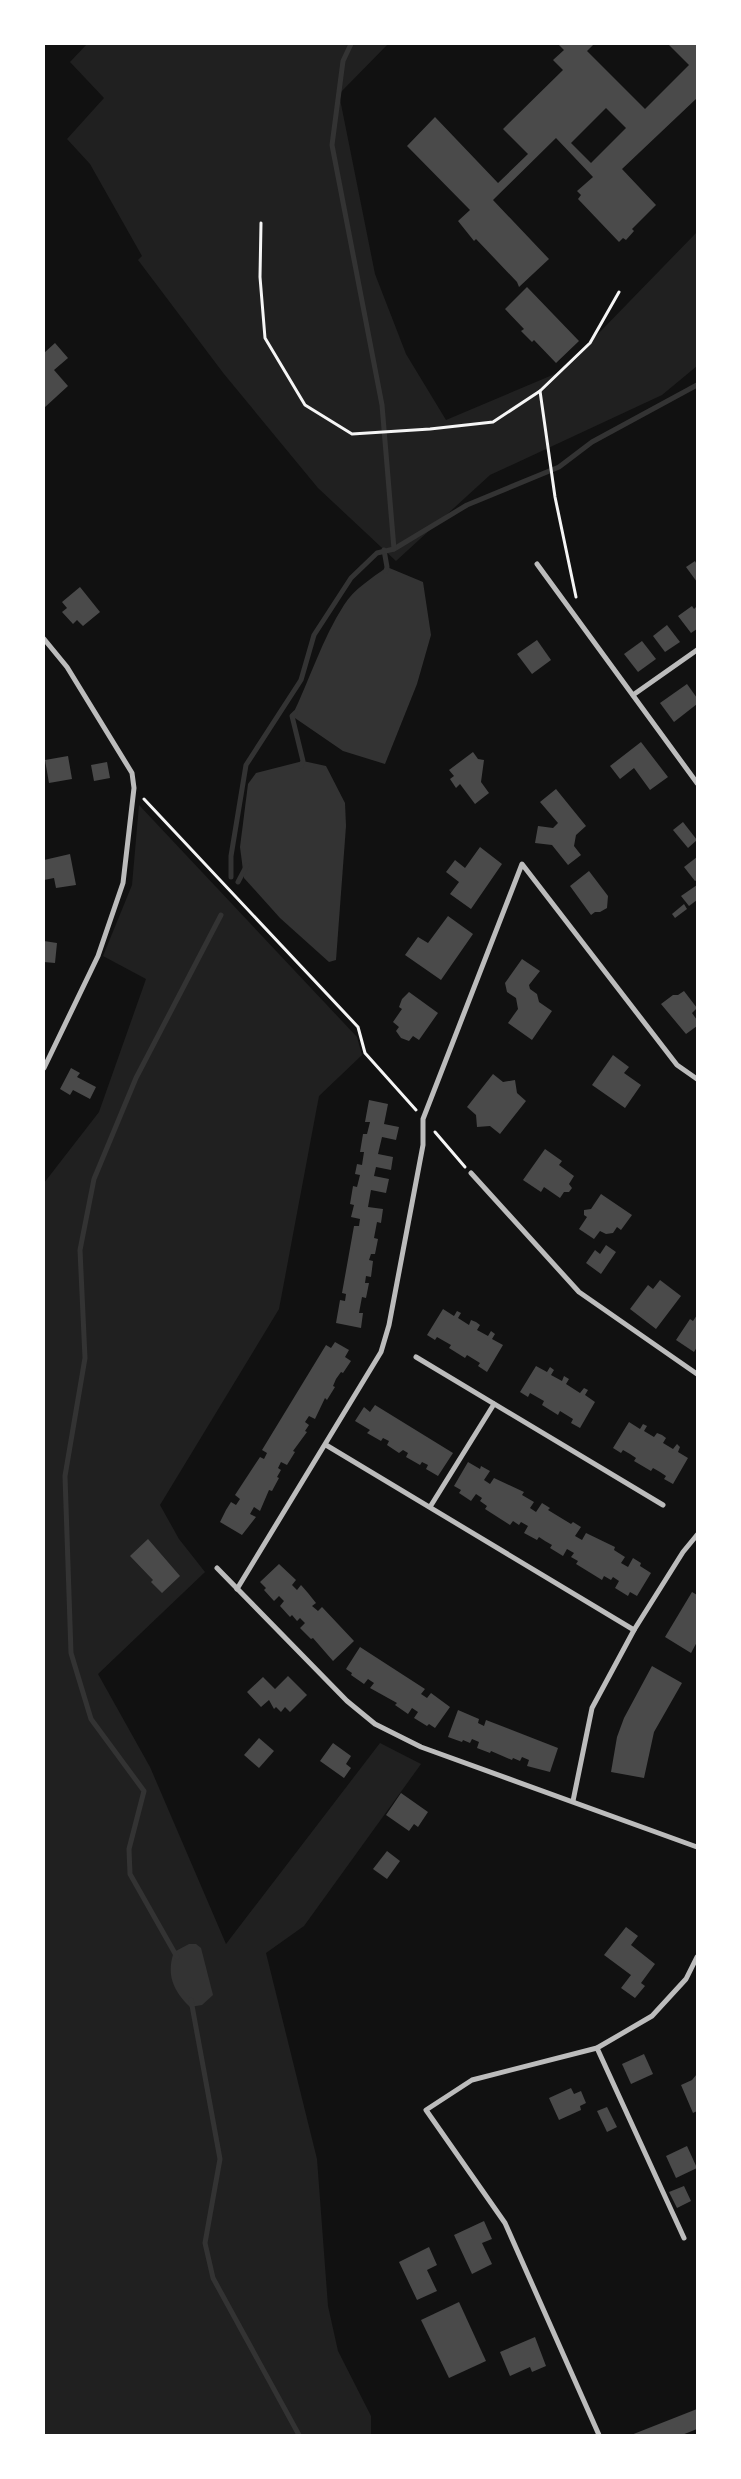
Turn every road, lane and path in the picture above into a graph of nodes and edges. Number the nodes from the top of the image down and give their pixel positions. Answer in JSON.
{"nodes":[{"id":1,"x":262,"y":223,"type":"dead end"},
{"id":2,"x":619,"y":292,"type":"dead end"},
{"id":3,"x":540,"y":391,"type":"junction"},
{"id":4,"x":537,"y":564,"type":"dead end"},
{"id":5,"x":581,"y":625,"type":"junction"},
{"id":6,"x":44,"y":639,"type":"edge"},
{"id":7,"x":697,"y":650,"type":"edge"},
{"id":8,"x":633,"y":695,"type":"junction"},
{"id":9,"x":697,"y":784,"type":"edge"},
{"id":10,"x":134,"y":788,"type":"junction"},
{"id":11,"x":44,"y":1068,"type":"edge"},
{"id":12,"x":697,"y":1079,"type":"edge"},
{"id":13,"x":423,"y":1119,"type":"junction"},
{"id":14,"x":471,"y":1173,"type":"joint"},
{"id":15,"x":416,"y":1357,"type":"dead end"},
{"id":16,"x":697,"y":1374,"type":"edge"},
{"id":17,"x":494,"y":1404,"type":"junction"},
{"id":18,"x":326,"y":1445,"type":"junction"},
{"id":19,"x":663,"y":1505,"type":"dead end"},
{"id":20,"x":430,"y":1507,"type":"junction"},
{"id":21,"x":697,"y":1535,"type":"edge"},
{"id":22,"x":217,"y":1568,"type":"dead end"},
{"id":23,"x":237,"y":1589,"type":"junction"},
{"id":24,"x":634,"y":1630,"type":"junction"},
{"id":25,"x":572,"y":1801,"type":"junction"},
{"id":26,"x":697,"y":1847,"type":"edge"},
{"id":27,"x":697,"y":1958,"type":"edge"},
{"id":28,"x":597,"y":2048,"type":"junction"},
{"id":29,"x":684,"y":2238,"type":"dead end"},
{"id":30,"x":599,"y":2435,"type":"edge"}],
"edges":[{"from":1,"to":3,"type":"path"},
{"from":2,"to":3,"type":"path"},
{"from":3,"to":5,"type":"path"},
{"from":4,"to":5,"type":"street"},
{"from":5,"to":8,"type":"street"},
{"from":6,"to":10,"type":"street"},
{"from":7,"to":8,"type":"street"},
{"from":8,"to":9,"type":"street"},
{"from":10,"to":11,"type":"street"},
{"from":10,"to":13,"type":"path"},
{"from":12,"to":13,"type":"street"},
{"from":13,"to":14,"type":"path"},
{"from":13,"to":18,"type":"street"},
{"from":14,"to":16,"type":"street"},
{"from":15,"to":17,"type":"street"},
{"from":17,"to":19,"type":"street"},
{"from":17,"to":20,"type":"street"},
{"from":18,"to":20,"type":"street"},
{"from":18,"to":23,"type":"street"},
{"from":20,"to":24,"type":"street"},
{"from":21,"to":24,"type":"street"},
{"from":22,"to":23,"type":"street"},
{"from":23,"to":25,"type":"street"},
{"from":24,"to":25,"type":"street"},
{"from":25,"to":26,"type":"street"},
{"from":27,"to":28,"type":"street"},
{"from":28,"to":29,"type":"street"},
{"from":28,"to":30,"type":"street"}]}
